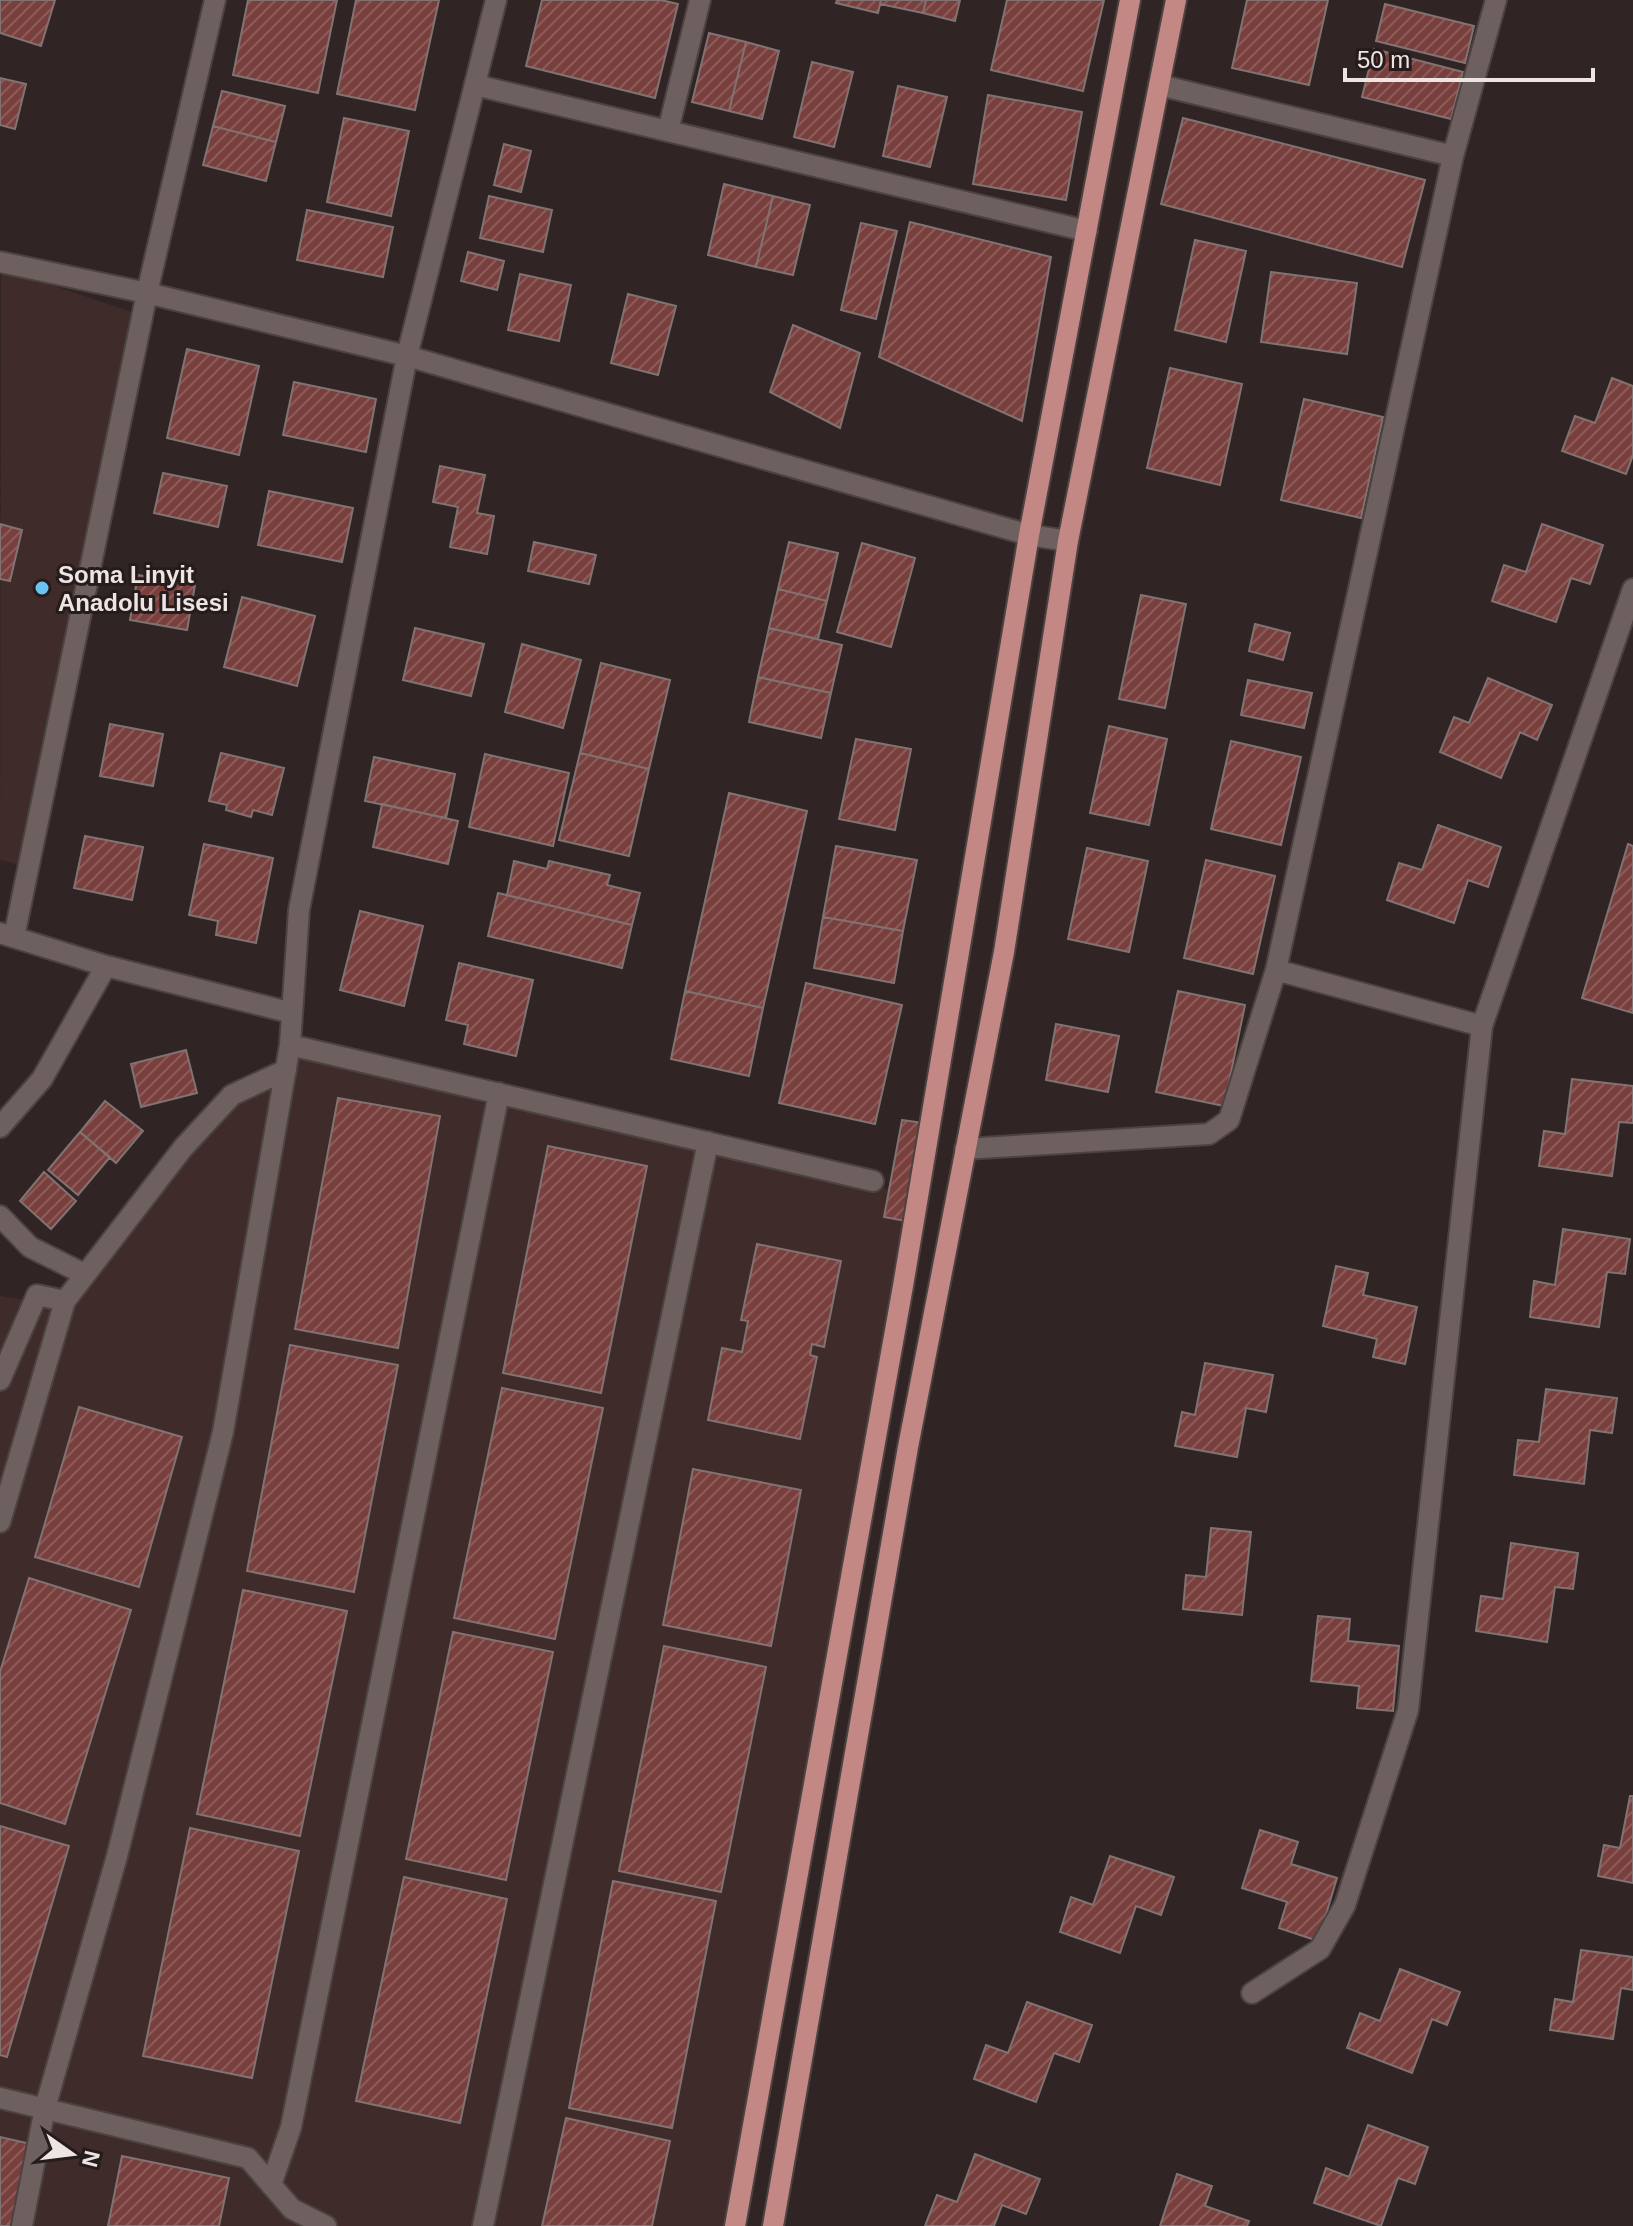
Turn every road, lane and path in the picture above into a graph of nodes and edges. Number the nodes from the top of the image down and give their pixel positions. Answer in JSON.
{"nodes":[{"id":1,"x":215,"y":0,"type":"edge"},
{"id":2,"x":496,"y":0,"type":"edge"},
{"id":3,"x":700,"y":0,"type":"edge"},
{"id":4,"x":1130,"y":0,"type":"edge"},
{"id":5,"x":1176,"y":0,"type":"edge"},
{"id":6,"x":1496,"y":0,"type":"edge"},
{"id":7,"x":475,"y":85,"type":"junction"},
{"id":8,"x":1159,"y":85,"type":"junction"},
{"id":9,"x":668,"y":131,"type":"junction"},
{"id":10,"x":1453,"y":156,"type":"junction"},
{"id":11,"x":1087,"y":231,"type":"junction"},
{"id":12,"x":0,"y":262,"type":"edge"},
{"id":13,"x":147,"y":293,"type":"junction"},
{"id":14,"x":407,"y":356,"type":"junction"},
{"id":15,"x":1029,"y":535,"type":"junction"},
{"id":16,"x":1068,"y":541,"type":"junction"},
{"id":17,"x":1633,"y":589,"type":"edge"},
{"id":18,"x":7,"y":935,"type":"edge"},
{"id":19,"x":106,"y":966,"type":"junction"},
{"id":20,"x":1276,"y":970,"type":"junction"},
{"id":21,"x":292,"y":1013,"type":"junction"},
{"id":22,"x":1482,"y":1026,"type":"junction"},
{"id":23,"x":290,"y":1045,"type":"junction"},
{"id":24,"x":286,"y":1070,"type":"junction"},
{"id":25,"x":499,"y":1093,"type":"junction"},
{"id":26,"x":0,"y":1127,"type":"edge"},
{"id":27,"x":708,"y":1142,"type":"junction"},
{"id":28,"x":965,"y":1149,"type":"junction"},
{"id":29,"x":873,"y":1181,"type":"dead end"},
{"id":30,"x":0,"y":1216,"type":"edge"},
{"id":31,"x":84,"y":1274,"type":"junction"},
{"id":32,"x":65,"y":1301,"type":"junction"},
{"id":33,"x":0,"y":1380,"type":"edge"},
{"id":34,"x":0,"y":1522,"type":"edge"},
{"id":35,"x":1252,"y":1993,"type":"dead end"},
{"id":36,"x":0,"y":2098,"type":"edge"},
{"id":37,"x":45,"y":2108,"type":"junction"},
{"id":38,"x":271,"y":2185,"type":"junction"},
{"id":39,"x":290,"y":2218,"type":"edge"},
{"id":40,"x":22,"y":2226,"type":"edge"},
{"id":41,"x":326,"y":2226,"type":"edge"},
{"id":42,"x":483,"y":2226,"type":"edge"},
{"id":43,"x":735,"y":2226,"type":"edge"},
{"id":44,"x":773,"y":2226,"type":"edge"}],
"edges":[{"from":1,"to":13,"type":"street"},
{"from":2,"to":7,"type":"street"},
{"from":3,"to":9,"type":"street"},
{"from":4,"to":11,"type":"main road"},
{"from":5,"to":8,"type":"main road"},
{"from":6,"to":10,"type":"street"},
{"from":7,"to":9,"type":"street"},
{"from":7,"to":14,"type":"street"},
{"from":8,"to":10,"type":"street"},
{"from":8,"to":16,"type":"main road"},
{"from":9,"to":11,"type":"street"},
{"from":10,"to":20,"type":"street"},
{"from":11,"to":15,"type":"main road"},
{"from":12,"to":13,"type":"street"},
{"from":13,"to":14,"type":"street"},
{"from":13,"to":18,"type":"street"},
{"from":14,"to":15,"type":"street"},
{"from":14,"to":21,"type":"street"},
{"from":15,"to":16,"type":"street"},
{"from":15,"to":43,"type":"main road"},
{"from":16,"to":28,"type":"main road"},
{"from":17,"to":22,"type":"street"},
{"from":18,"to":19,"type":"street"},
{"from":19,"to":21,"type":"street"},
{"from":19,"to":26,"type":"street"},
{"from":20,"to":22,"type":"street"},
{"from":20,"to":28,"type":"street"},
{"from":21,"to":23,"type":"street"},
{"from":22,"to":35,"type":"street"},
{"from":23,"to":24,"type":"street"},
{"from":23,"to":25,"type":"street"},
{"from":24,"to":31,"type":"street"},
{"from":24,"to":37,"type":"street"},
{"from":25,"to":27,"type":"street"},
{"from":25,"to":38,"type":"street"},
{"from":27,"to":29,"type":"street"},
{"from":27,"to":42,"type":"street"},
{"from":28,"to":44,"type":"main road"},
{"from":30,"to":31,"type":"street"},
{"from":31,"to":32,"type":"street"},
{"from":32,"to":33,"type":"street"},
{"from":32,"to":34,"type":"street"},
{"from":36,"to":37,"type":"street"},
{"from":37,"to":38,"type":"street"},
{"from":37,"to":40,"type":"street"},
{"from":38,"to":39,"type":"street"},
{"from":39,"to":41,"type":"street"}]}
